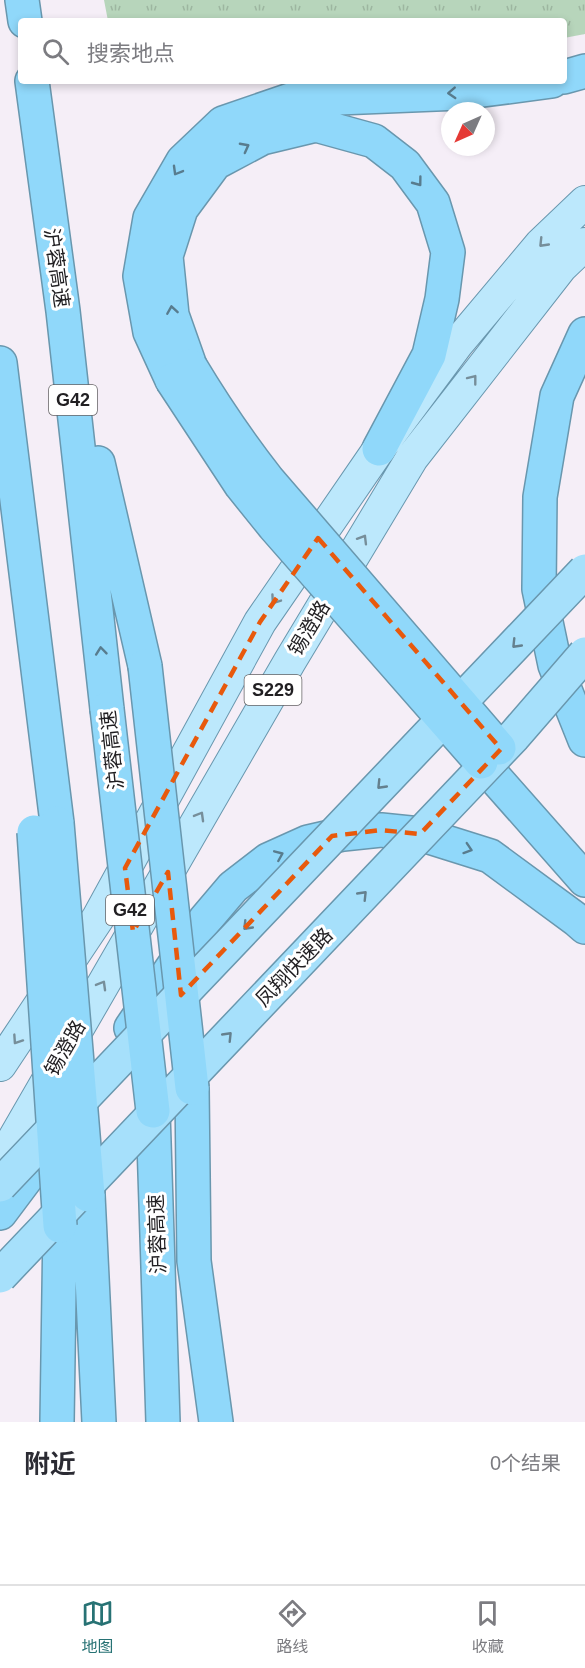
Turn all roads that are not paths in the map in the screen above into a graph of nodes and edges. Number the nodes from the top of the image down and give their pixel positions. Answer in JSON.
{"nodes":[{"id":1,"x":585,"y":71,"type":"edge"},
{"id":2,"x":567,"y":76,"type":"edge"},
{"id":3,"x":529,"y":84,"type":"edge"},
{"id":4,"x":32,"y":87,"type":"edge"},
{"id":5,"x":585,"y":202,"type":"edge"},
{"id":6,"x":585,"y":244,"type":"edge"},
{"id":7,"x":63,"y":311,"type":"junction"},
{"id":8,"x":585,"y":334,"type":"edge"},
{"id":9,"x":0,"y":363,"type":"edge"},
{"id":10,"x":181,"y":373,"type":"junction"},
{"id":11,"x":0,"y":383,"type":"edge"},
{"id":12,"x":379,"y":449,"type":"junction"},
{"id":13,"x":585,"y":571,"type":"edge"},
{"id":14,"x":585,"y":654,"type":"edge"},
{"id":15,"x":585,"y":676,"type":"edge"},
{"id":16,"x":585,"y":740,"type":"edge"},
{"id":17,"x":498,"y":748,"type":"junction"},
{"id":18,"x":45,"y":827,"type":"junction"},
{"id":19,"x":585,"y":846,"type":"edge"},
{"id":20,"x":585,"y":880,"type":"edge"},
{"id":21,"x":585,"y":927,"type":"edge"},
{"id":22,"x":0,"y":1065,"type":"edge"},
{"id":23,"x":0,"y":1163,"type":"edge"},
{"id":24,"x":0,"y":1185,"type":"edge"},
{"id":25,"x":0,"y":1213,"type":"edge"},
{"id":26,"x":0,"y":1276,"type":"edge"},
{"id":27,"x":57,"y":1422,"type":"edge"},
{"id":28,"x":99,"y":1422,"type":"edge"},
{"id":29,"x":163,"y":1422,"type":"edge"},
{"id":30,"x":216,"y":1422,"type":"edge"}],
"edges":[{"from":1,"to":2,"type":"highway"},
{"from":3,"to":10,"type":"highway","one_way":true},
{"from":4,"to":7,"type":"highway","name":"沪蓉高速","number":"G42"},
{"from":5,"to":12,"type":"main road","number":"S229","one_way":true},
{"from":23,"to":6,"type":"main road","name":"锡澄路","number":"S229","one_way":true},
{"from":29,"to":7,"type":"highway","name":"沪蓉高速","number":"G42","one_way":true,"bridge":true},
{"from":7,"to":30,"type":"highway","bridge":true},
{"from":8,"to":16,"type":"highway"},
{"from":9,"to":18,"type":"highway"},
{"from":10,"to":12,"type":"highway","one_way":true},
{"from":10,"to":17,"type":"highway","bridge":true},
{"from":11,"to":18,"type":"highway"},
{"from":12,"to":22,"type":"main road","number":"S229","one_way":true},
{"from":13,"to":24,"type":"highway","one_way":true,"bridge":true},
{"from":14,"to":17,"type":"highway","name":"凤翔快速路","bridge":true},
{"from":15,"to":17,"type":"highway","bridge":true},
{"from":17,"to":19,"type":"highway"},
{"from":17,"to":20,"type":"highway"},
{"from":26,"to":17,"type":"highway","name":"凤翔快速路","one_way":true,"bridge":true},
{"from":18,"to":27,"type":"highway","bridge":true},
{"from":18,"to":28,"type":"highway","bridge":true},
{"from":25,"to":21,"type":"highway","one_way":true}]}
